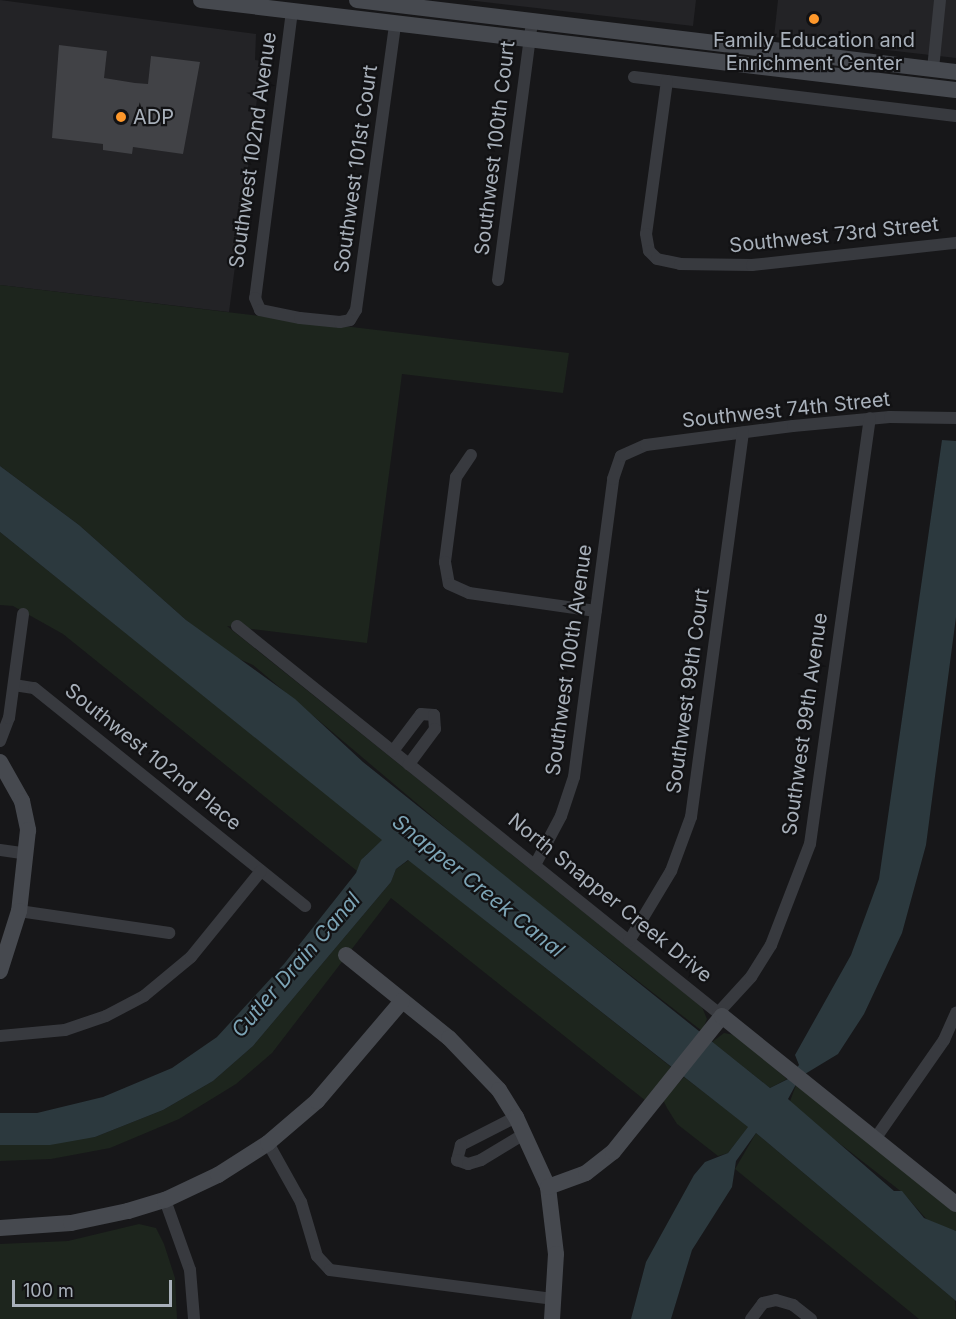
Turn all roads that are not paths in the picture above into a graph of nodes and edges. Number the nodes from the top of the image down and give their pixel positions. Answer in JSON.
{"nodes":[{"id":1,"x":201,"y":0,"type":"edge"},
{"id":2,"x":357,"y":0,"type":"edge"},
{"id":3,"x":940,"y":0,"type":"edge"},
{"id":4,"x":292,"y":6,"type":"edge"},
{"id":5,"x":532,"y":21,"type":"junction"},
{"id":6,"x":395,"y":24,"type":"junction"},
{"id":7,"x":675,"y":38,"type":"junction"},
{"id":8,"x":528,"y":39,"type":"junction"},
{"id":9,"x":672,"y":56,"type":"junction"},
{"id":10,"x":778,"y":59,"type":"junction"},
{"id":11,"x":933,"y":69,"type":"junction"},
{"id":12,"x":956,"y":72,"type":"edge"},
{"id":13,"x":634,"y":77,"type":"dead end"},
{"id":14,"x":667,"y":81,"type":"junction"},
{"id":15,"x":930,"y":87,"type":"junction"},
{"id":16,"x":956,"y":90,"type":"edge"},
{"id":17,"x":956,"y":116,"type":"edge"},
{"id":18,"x":956,"y":243,"type":"edge"},
{"id":19,"x":498,"y":280,"type":"dead end"},
{"id":20,"x":352,"y":318,"type":"joint"},
{"id":21,"x":870,"y":418,"type":"junction"},
{"id":22,"x":956,"y":418,"type":"edge"},
{"id":23,"x":743,"y":432,"type":"junction"},
{"id":24,"x":623,"y":454,"type":"joint"},
{"id":25,"x":471,"y":455,"type":"dead end"},
{"id":26,"x":596,"y":611,"type":"junction"},
{"id":27,"x":23,"y":614,"type":"dead end"},
{"id":28,"x":237,"y":626,"type":"dead end"},
{"id":29,"x":14,"y":685,"type":"junction"},
{"id":30,"x":0,"y":741,"type":"edge"},
{"id":31,"x":393,"y":751,"type":"junction"},
{"id":32,"x":0,"y":762,"type":"edge"},
{"id":33,"x":410,"y":764,"type":"junction"},
{"id":34,"x":0,"y":850,"type":"edge"},
{"id":35,"x":27,"y":854,"type":"junction"},
{"id":36,"x":535,"y":865,"type":"junction"},
{"id":37,"x":261,"y":871,"type":"junction"},
{"id":38,"x":305,"y":906,"type":"dead end"},
{"id":39,"x":19,"y":911,"type":"junction"},
{"id":40,"x":170,"y":933,"type":"dead end"},
{"id":41,"x":629,"y":940,"type":"junction"},
{"id":42,"x":346,"y":955,"type":"dead end"},
{"id":43,"x":2,"y":963,"type":"edge"},
{"id":44,"x":402,"y":1001,"type":"junction"},
{"id":45,"x":956,"y":1013,"type":"edge"},
{"id":46,"x":720,"y":1014,"type":"junction"},
{"id":47,"x":0,"y":1036,"type":"edge"},
{"id":48,"x":516,"y":1117,"type":"junction"},
{"id":49,"x":524,"y":1134,"type":"junction"},
{"id":50,"x":875,"y":1139,"type":"junction"},
{"id":51,"x":268,"y":1143,"type":"junction"},
{"id":52,"x":548,"y":1187,"type":"junction"},
{"id":53,"x":165,"y":1200,"type":"junction"},
{"id":54,"x":956,"y":1204,"type":"edge"},
{"id":55,"x":0,"y":1228,"type":"edge"},
{"id":56,"x":554,"y":1299,"type":"junction"},
{"id":57,"x":194,"y":1319,"type":"edge"},
{"id":58,"x":552,"y":1319,"type":"edge"},
{"id":59,"x":751,"y":1319,"type":"edge"},
{"id":60,"x":811,"y":1319,"type":"edge"}],
"edges":[{"from":1,"to":4,"type":"street"},
{"from":2,"to":5,"type":"street"},
{"from":3,"to":11,"type":"street"},
{"from":4,"to":6,"type":"street"},
{"from":4,"to":20,"type":"street","name":"Southwest 102nd Avenue"},
{"from":5,"to":7,"type":"street"},
{"from":5,"to":8,"type":"street","name":"Southwest 100th Court"},
{"from":6,"to":8,"type":"street"},
{"from":6,"to":20,"type":"street","name":"Southwest 101st Court"},
{"from":7,"to":9,"type":"street"},
{"from":7,"to":10,"type":"street"},
{"from":8,"to":9,"type":"street"},
{"from":8,"to":19,"type":"street","name":"Southwest 100th Court"},
{"from":9,"to":10,"type":"street"},
{"from":10,"to":11,"type":"street"},
{"from":10,"to":15,"type":"street"},
{"from":11,"to":12,"type":"street"},
{"from":11,"to":15,"type":"street"},
{"from":13,"to":14,"type":"street"},
{"from":14,"to":17,"type":"street"},
{"from":14,"to":18,"type":"street","name":"Southwest 73rd Street"},
{"from":15,"to":16,"type":"street"},
{"from":21,"to":22,"type":"street","name":"Southwest 74th Street"},
{"from":21,"to":23,"type":"street","name":"Southwest 74th Street"},
{"from":21,"to":46,"type":"street","name":"Southwest 99th Avenue"},
{"from":23,"to":24,"type":"street","name":"Southwest 74th Street"},
{"from":23,"to":41,"type":"street","name":"Southwest 99th Court"},
{"from":24,"to":26,"type":"street","name":"Southwest 100th Avenue"},
{"from":25,"to":26,"type":"street"},
{"from":26,"to":36,"type":"street","name":"Southwest 100th Avenue"},
{"from":27,"to":29,"type":"street"},
{"from":28,"to":31,"type":"street","name":"North Snapper Creek Drive"},
{"from":29,"to":30,"type":"street"},
{"from":29,"to":37,"type":"street","name":"Southwest 102nd Place"},
{"from":31,"to":33,"type":"street","name":"North Snapper Creek Drive"},
{"from":31,"to":33,"type":"street"},
{"from":32,"to":35,"type":"street"},
{"from":33,"to":36,"type":"street","name":"North Snapper Creek Drive"},
{"from":34,"to":35,"type":"street"},
{"from":35,"to":39,"type":"street"},
{"from":36,"to":41,"type":"street","name":"North Snapper Creek Drive"},
{"from":37,"to":38,"type":"street","name":"Southwest 102nd Place"},
{"from":37,"to":47,"type":"street"},
{"from":39,"to":40,"type":"street"},
{"from":39,"to":43,"type":"street"},
{"from":41,"to":46,"type":"street","name":"North Snapper Creek Drive"},
{"from":42,"to":44,"type":"street"},
{"from":44,"to":48,"type":"street"},
{"from":44,"to":51,"type":"street"},
{"from":45,"to":50,"type":"street"},
{"from":46,"to":50,"type":"street","name":"North Snapper Creek Drive"},
{"from":46,"to":52,"type":"street","name":"Southwest 99th Avenue"},
{"from":48,"to":49,"type":"street"},
{"from":48,"to":49,"type":"street"},
{"from":49,"to":52,"type":"street"},
{"from":50,"to":54,"type":"street","name":"North Snapper Creek Drive"},
{"from":51,"to":53,"type":"street"},
{"from":51,"to":56,"type":"street"},
{"from":52,"to":56,"type":"street"},
{"from":53,"to":55,"type":"street"},
{"from":53,"to":57,"type":"street"},
{"from":56,"to":58,"type":"street"},
{"from":59,"to":60,"type":"street"}]}
